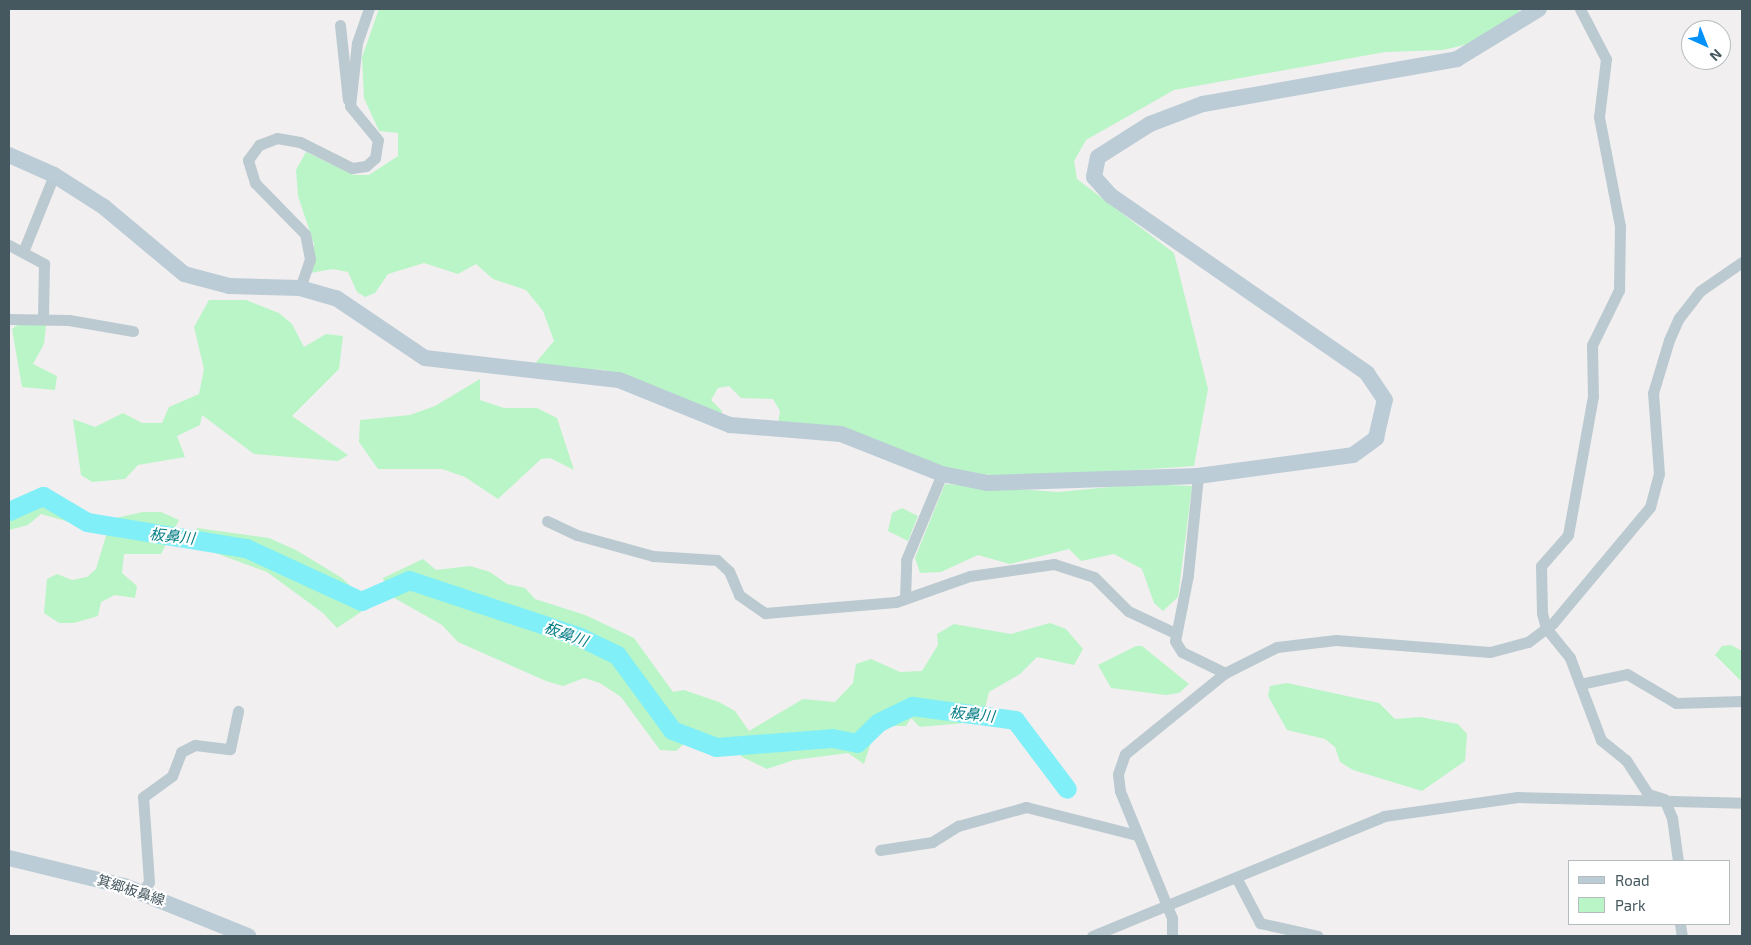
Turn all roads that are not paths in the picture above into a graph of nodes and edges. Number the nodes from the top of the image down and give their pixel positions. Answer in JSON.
{"nodes":[{"id":1,"x":370,"y":9,"type":"edge"},
{"id":2,"x":1539,"y":9,"type":"edge"},
{"id":3,"x":1580,"y":9,"type":"edge"},
{"id":4,"x":340,"y":25,"type":"dead end"},
{"id":5,"x":350,"y":106,"type":"junction"},
{"id":6,"x":9,"y":155,"type":"edge"},
{"id":7,"x":54,"y":175,"type":"junction"},
{"id":8,"x":9,"y":244,"type":"edge"},
{"id":9,"x":22,"y":252,"type":"junction"},
{"id":10,"x":1742,"y":262,"type":"edge"},
{"id":11,"x":300,"y":288,"type":"junction"},
{"id":12,"x":43,"y":318,"type":"junction"},
{"id":13,"x":9,"y":319,"type":"edge"},
{"id":14,"x":133,"y":331,"type":"dead end"},
{"id":15,"x":942,"y":474,"type":"junction"},
{"id":16,"x":1198,"y":476,"type":"junction"},
{"id":17,"x":547,"y":520,"type":"dead end"},
{"id":18,"x":905,"y":598,"type":"junction"},
{"id":19,"x":1546,"y":628,"type":"junction"},
{"id":20,"x":1175,"y":633,"type":"junction"},
{"id":21,"x":1225,"y":673,"type":"junction"},
{"id":22,"x":1580,"y":684,"type":"junction"},
{"id":23,"x":1742,"y":701,"type":"edge"},
{"id":24,"x":238,"y":711,"type":"dead end"},
{"id":25,"x":1664,"y":799,"type":"junction"},
{"id":26,"x":1742,"y":803,"type":"edge"},
{"id":27,"x":1137,"y":835,"type":"junction"},
{"id":28,"x":880,"y":850,"type":"dead end"},
{"id":29,"x":9,"y":858,"type":"edge"},
{"id":30,"x":1678,"y":860,"type":"edge"},
{"id":31,"x":1237,"y":879,"type":"junction"},
{"id":32,"x":142,"y":892,"type":"junction"},
{"id":33,"x":1166,"y":905,"type":"junction"},
{"id":34,"x":248,"y":936,"type":"edge"},
{"id":35,"x":1092,"y":936,"type":"edge"},
{"id":36,"x":1172,"y":936,"type":"edge"},
{"id":37,"x":1318,"y":936,"type":"edge"}],
"edges":[{"from":1,"to":5,"type":"street"},
{"from":2,"to":16,"type":"street"},
{"from":3,"to":19,"type":"street"},
{"from":4,"to":5,"type":"street"},
{"from":5,"to":11,"type":"street"},
{"from":6,"to":7,"type":"street"},
{"from":7,"to":9,"type":"street"},
{"from":7,"to":11,"type":"street"},
{"from":8,"to":9,"type":"street"},
{"from":9,"to":12,"type":"street"},
{"from":10,"to":19,"type":"street"},
{"from":11,"to":15,"type":"street"},
{"from":12,"to":13,"type":"street"},
{"from":12,"to":14,"type":"street"},
{"from":15,"to":16,"type":"street"},
{"from":15,"to":18,"type":"street"},
{"from":16,"to":20,"type":"street"},
{"from":17,"to":18,"type":"street"},
{"from":18,"to":20,"type":"street"},
{"from":19,"to":21,"type":"street"},
{"from":19,"to":22,"type":"street"},
{"from":20,"to":21,"type":"street"},
{"from":21,"to":27,"type":"street"},
{"from":22,"to":23,"type":"street"},
{"from":22,"to":25,"type":"street"},
{"from":24,"to":32,"type":"street"},
{"from":25,"to":26,"type":"street"},
{"from":25,"to":30,"type":"street"},
{"from":25,"to":31,"type":"street"},
{"from":27,"to":28,"type":"street"},
{"from":27,"to":33,"type":"street"},
{"from":29,"to":32,"type":"street","name":"箕郷板鼻線"},
{"from":31,"to":33,"type":"street"},
{"from":31,"to":37,"type":"street"},
{"from":32,"to":34,"type":"street","name":"箕郷板鼻線"},
{"from":33,"to":35,"type":"street"},
{"from":33,"to":36,"type":"street"}]}
